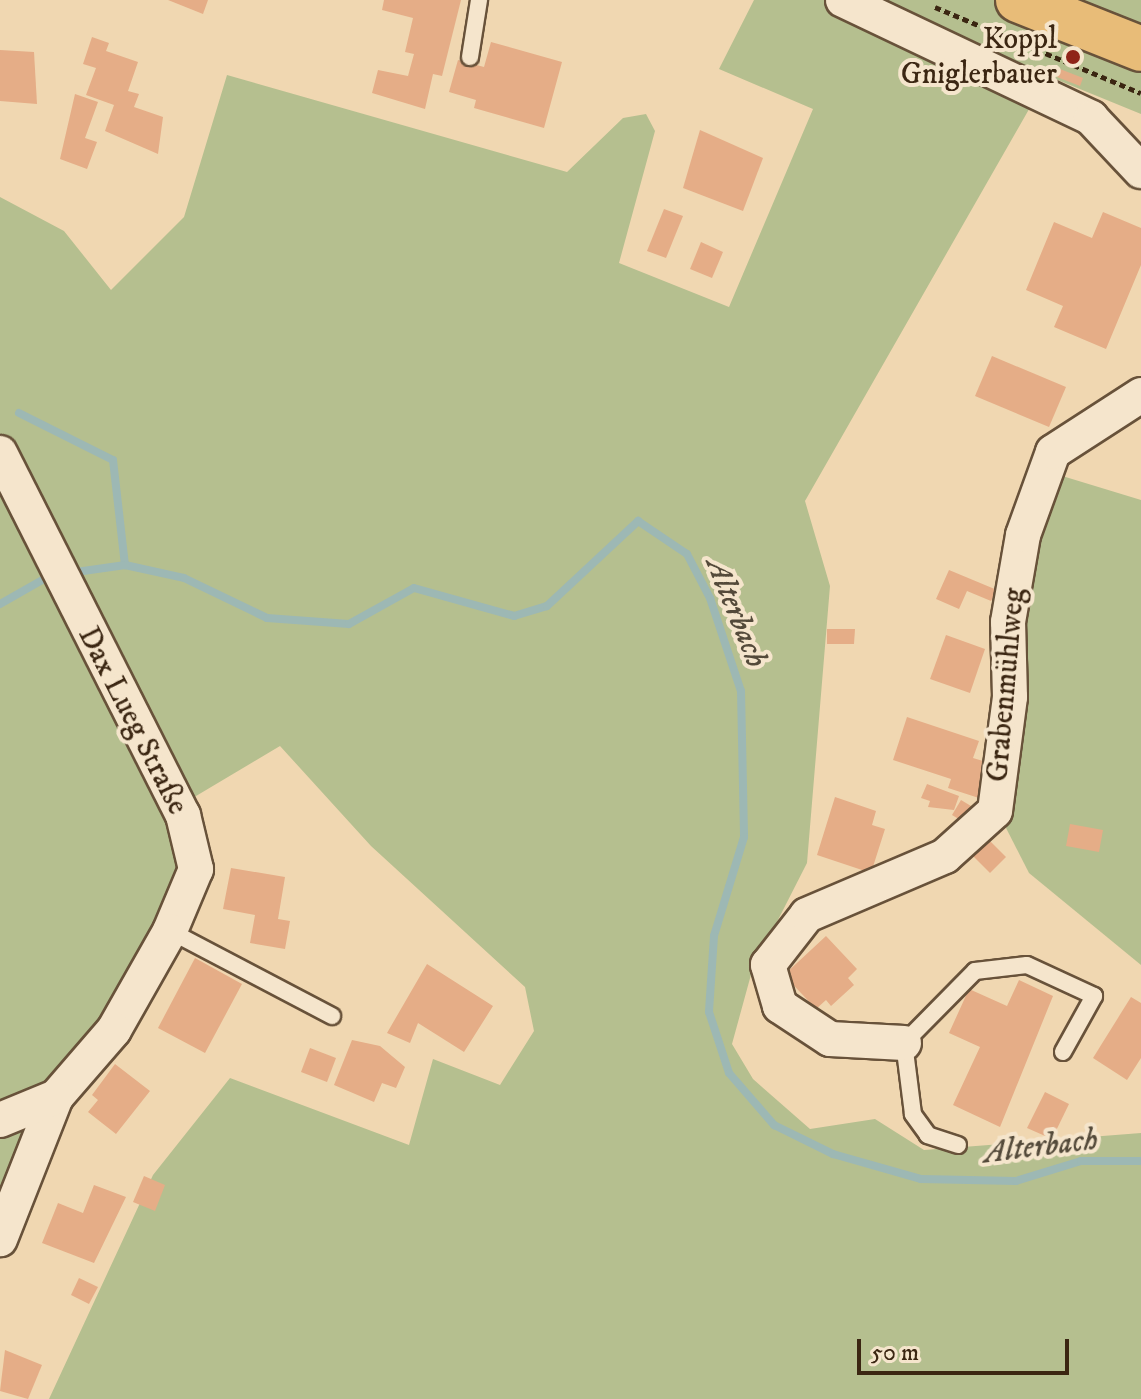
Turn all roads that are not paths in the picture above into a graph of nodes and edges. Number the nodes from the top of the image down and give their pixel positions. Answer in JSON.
{"nodes":[{"id":1,"x":479,"y":0,"type":"edge"},
{"id":2,"x":843,"y":0,"type":"edge"},
{"id":3,"x":1018,"y":0,"type":"edge"},
{"id":4,"x":1141,"y":49,"type":"edge"},
{"id":5,"x":470,"y":57,"type":"dead end"},
{"id":6,"x":1141,"y":171,"type":"edge"},
{"id":7,"x":1141,"y":395,"type":"edge"},
{"id":8,"x":0,"y":453,"type":"edge"},
{"id":9,"x":170,"y":931,"type":"junction"},
{"id":10,"x":332,"y":1016,"type":"dead end"},
{"id":11,"x":904,"y":1043,"type":"junction"},
{"id":12,"x":1063,"y":1052,"type":"dead end"},
{"id":13,"x":56,"y":1097,"type":"junction"},
{"id":14,"x":0,"y":1120,"type":"edge"},
{"id":15,"x":958,"y":1145,"type":"dead end"},
{"id":16,"x":0,"y":1239,"type":"edge"}],
"edges":[{"from":1,"to":5,"type":"lane"},
{"from":2,"to":6,"type":"street"},
{"from":3,"to":4,"type":"main road"},
{"from":7,"to":11,"type":"street","name":"Grabenmühlweg"},
{"from":8,"to":9,"type":"street","name":"Dax Lueg Straße"},
{"from":9,"to":10,"type":"lane"},
{"from":9,"to":13,"type":"street","name":"Dax Lueg Straße"},
{"from":11,"to":12,"type":"lane"},
{"from":11,"to":15,"type":"lane"},
{"from":13,"to":14,"type":"street"},
{"from":13,"to":16,"type":"street","name":"Dax Lueg Straße"}]}
